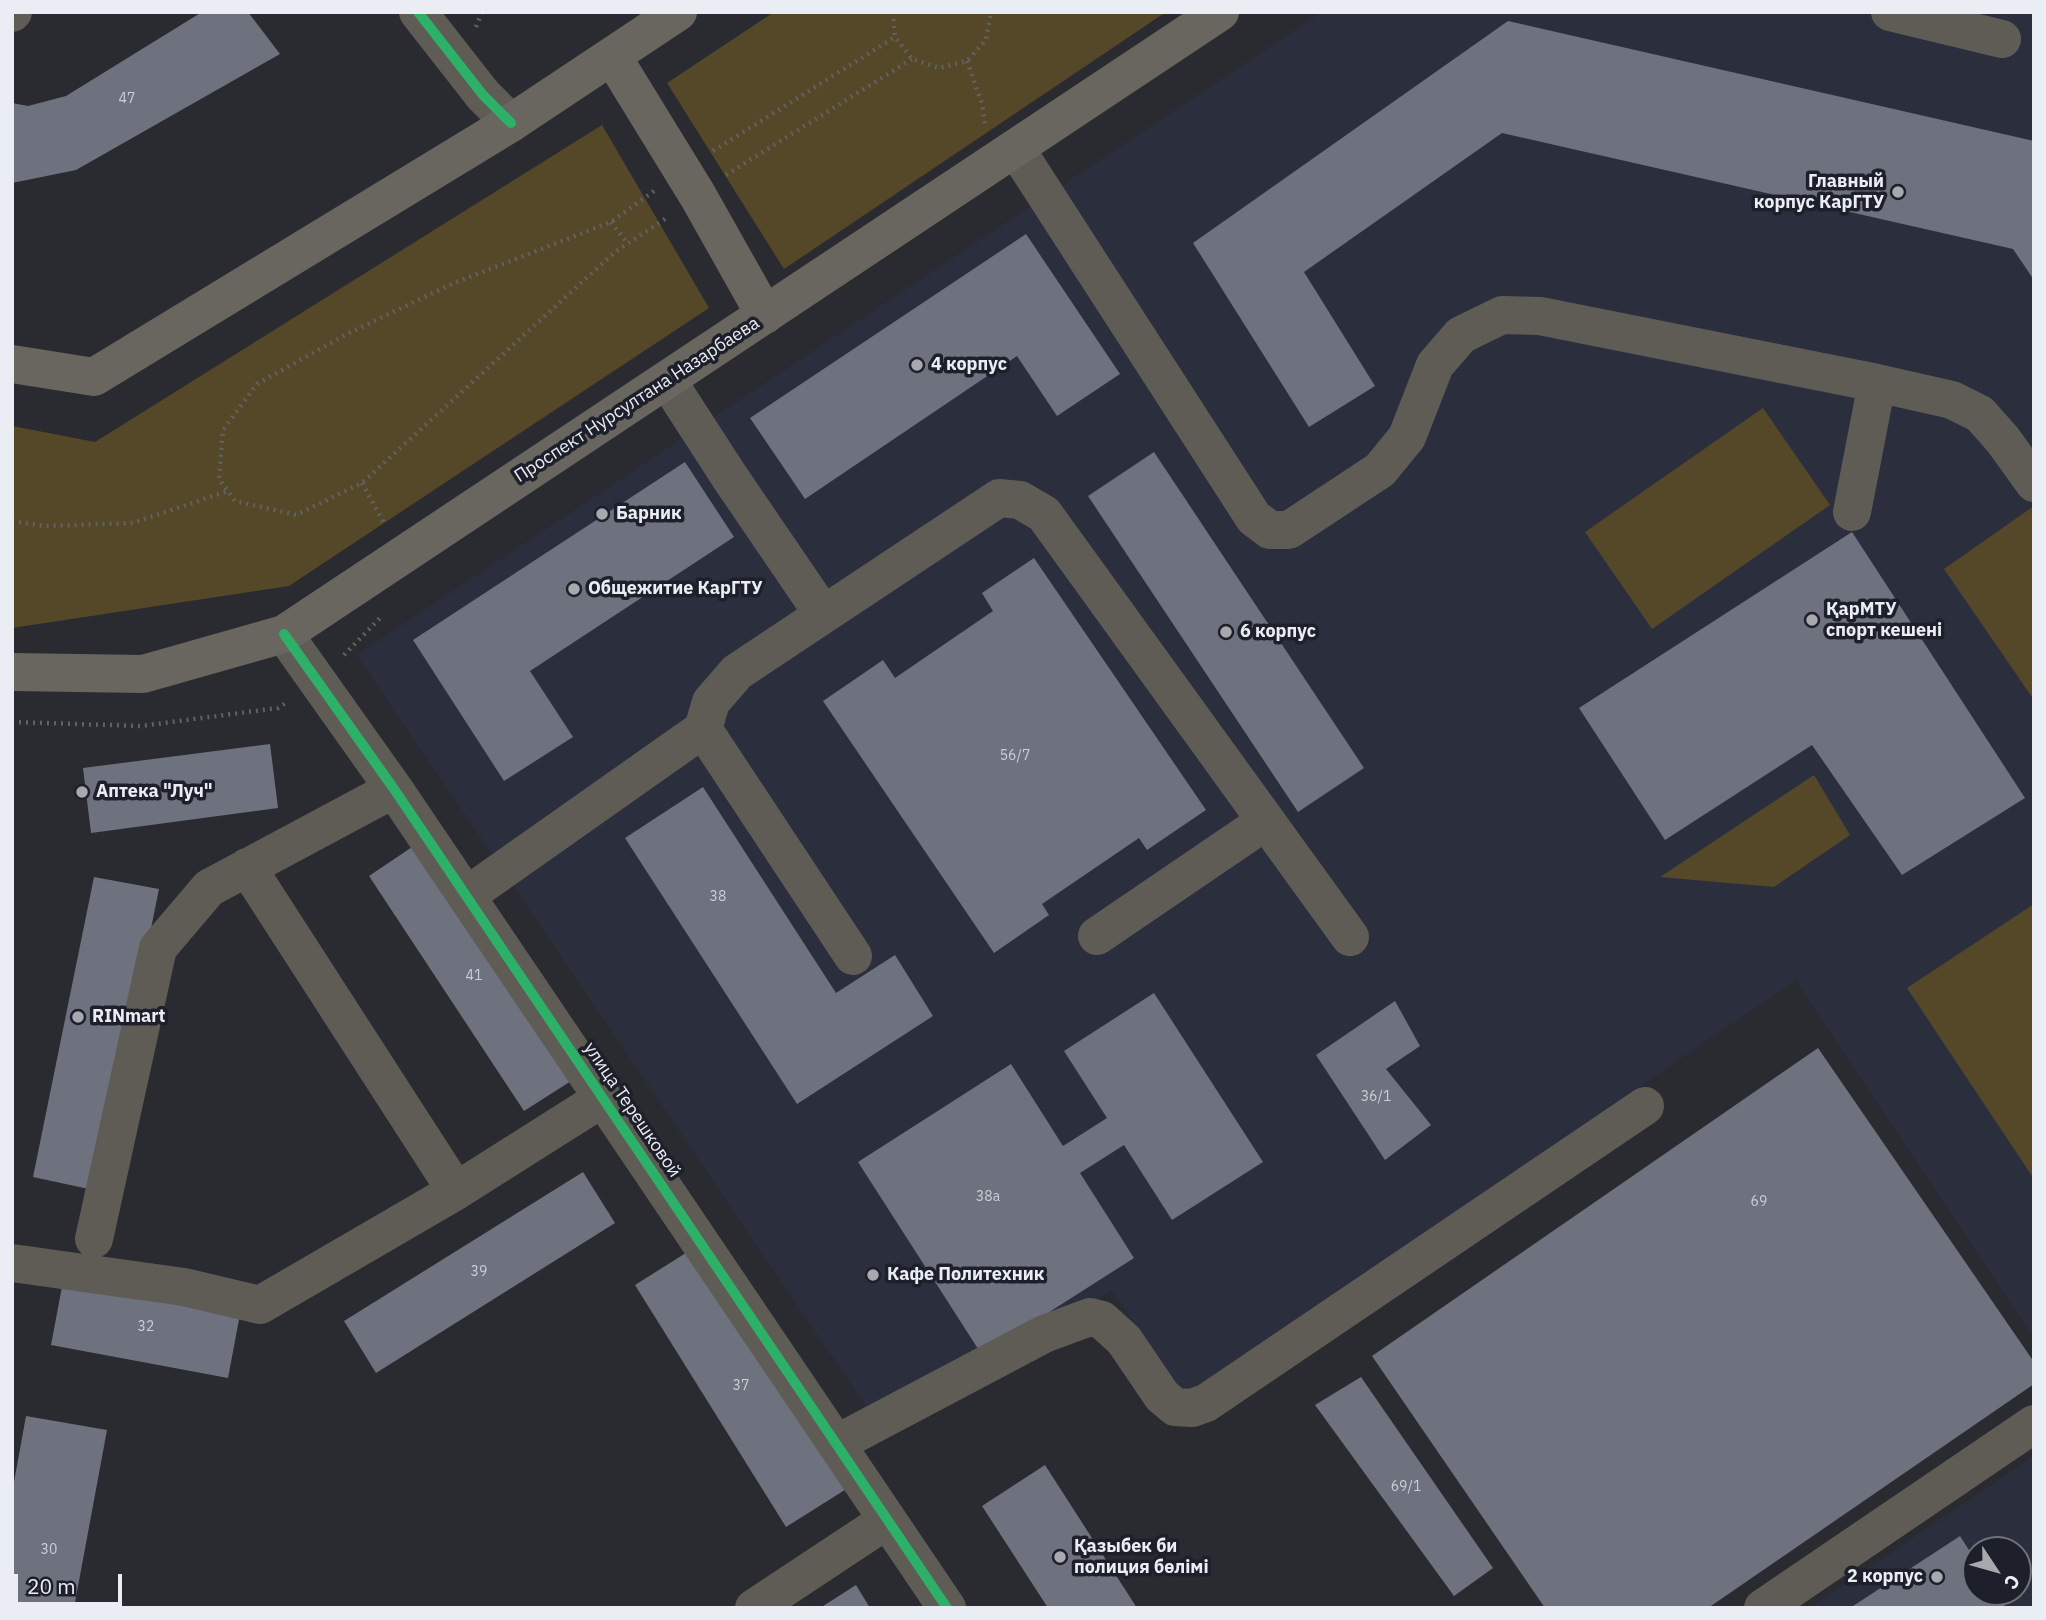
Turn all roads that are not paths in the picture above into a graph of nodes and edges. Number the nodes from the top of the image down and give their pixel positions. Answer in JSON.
{"nodes":[{"id":1,"x":418,"y":12,"type":"edge"},
{"id":2,"x":678,"y":12,"type":"edge"},
{"id":3,"x":1220,"y":12,"type":"edge"},
{"id":4,"x":1890,"y":12,"type":"edge"},
{"id":5,"x":2002,"y":39,"type":"dead end"},
{"id":6,"x":611,"y":56,"type":"junction"},
{"id":7,"x":511,"y":123,"type":"junction"},
{"id":8,"x":1016,"y":149,"type":"junction"},
{"id":9,"x":765,"y":315,"type":"junction"},
{"id":10,"x":12,"y":364,"type":"edge"},
{"id":11,"x":667,"y":380,"type":"junction"},
{"id":12,"x":1877,"y":383,"type":"junction"},
{"id":13,"x":2034,"y":484,"type":"edge"},
{"id":14,"x":1853,"y":512,"type":"dead end"},
{"id":15,"x":823,"y":614,"type":"junction"},
{"id":16,"x":284,"y":634,"type":"junction"},
{"id":17,"x":12,"y":672,"type":"edge"},
{"id":18,"x":703,"y":729,"type":"junction"},
{"id":19,"x":394,"y":789,"type":"junction"},
{"id":20,"x":1266,"y":821,"type":"junction"},
{"id":21,"x":247,"y":867,"type":"junction"},
{"id":22,"x":466,"y":896,"type":"junction"},
{"id":23,"x":1097,"y":936,"type":"dead end"},
{"id":24,"x":1350,"y":937,"type":"dead end"},
{"id":25,"x":853,"y":956,"type":"dead end"},
{"id":26,"x":603,"y":1098,"type":"junction"},
{"id":27,"x":1645,"y":1106,"type":"dead end"},
{"id":28,"x":456,"y":1192,"type":"junction"},
{"id":29,"x":94,"y":1239,"type":"dead end"},
{"id":30,"x":12,"y":1263,"type":"edge"},
{"id":31,"x":2034,"y":1424,"type":"edge"},
{"id":32,"x":836,"y":1444,"type":"junction"},
{"id":33,"x":887,"y":1520,"type":"junction"},
{"id":34,"x":754,"y":1608,"type":"edge"},
{"id":35,"x":947,"y":1608,"type":"edge"},
{"id":36,"x":1763,"y":1608,"type":"edge"}],
"edges":[{"from":1,"to":7,"type":"street"},
{"from":2,"to":6,"type":"main road"},
{"from":3,"to":8,"type":"main road","name":"Проспект Нурсултана Назарбаева"},
{"from":4,"to":5,"type":"street"},
{"from":6,"to":7,"type":"main road"},
{"from":6,"to":9,"type":"main road"},
{"from":7,"to":10,"type":"main road"},
{"from":8,"to":9,"type":"main road","name":"Проспект Нурсултана Назарбаева"},
{"from":8,"to":12,"type":"street"},
{"from":9,"to":11,"type":"main road","name":"Проспект Нурсултана Назарбаева"},
{"from":11,"to":15,"type":"street"},
{"from":11,"to":16,"type":"main road","name":"Проспект Нурсултана Назарбаева"},
{"from":12,"to":13,"type":"street"},
{"from":12,"to":14,"type":"street"},
{"from":15,"to":18,"type":"street"},
{"from":15,"to":20,"type":"street"},
{"from":16,"to":17,"type":"main road","name":"Проспект Нурсултана Назарбаева"},
{"from":16,"to":19,"type":"street","name":"улица Терешковой"},
{"from":18,"to":22,"type":"street"},
{"from":18,"to":25,"type":"street"},
{"from":19,"to":21,"type":"street"},
{"from":19,"to":22,"type":"street","name":"улица Терешковой"},
{"from":20,"to":23,"type":"street"},
{"from":20,"to":24,"type":"street"},
{"from":21,"to":28,"type":"street"},
{"from":21,"to":29,"type":"street"},
{"from":22,"to":26,"type":"street","name":"улица Терешковой"},
{"from":26,"to":28,"type":"street"},
{"from":26,"to":32,"type":"street","name":"улица Терешковой"},
{"from":27,"to":32,"type":"street"},
{"from":28,"to":30,"type":"street"},
{"from":31,"to":36,"type":"street"},
{"from":32,"to":33,"type":"street","name":"улица Терешковой"},
{"from":33,"to":34,"type":"street"},
{"from":33,"to":35,"type":"street","name":"улица Терешковой"}]}
